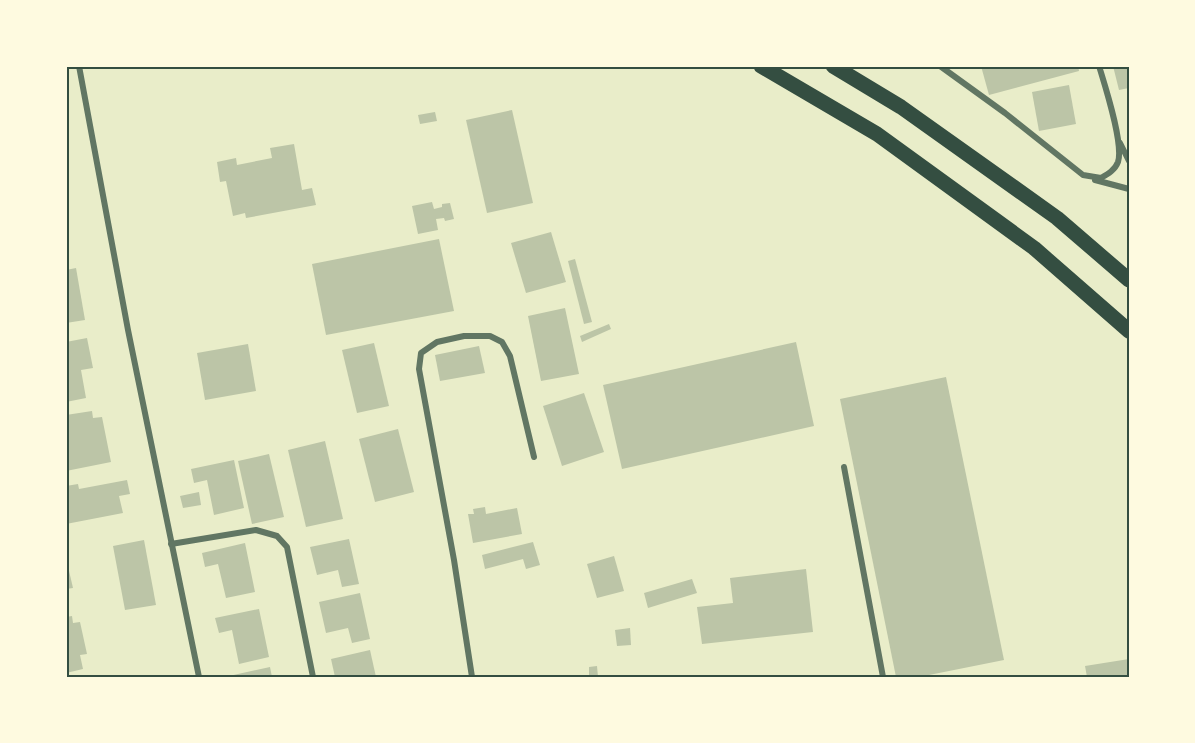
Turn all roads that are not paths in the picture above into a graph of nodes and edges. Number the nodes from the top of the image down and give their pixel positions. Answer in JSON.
{"nodes":[{"id":1,"x":79,"y":66,"type":"edge"},
{"id":2,"x":761,"y":66,"type":"edge"},
{"id":3,"x":833,"y":66,"type":"edge"},
{"id":4,"x":940,"y":66,"type":"edge"},
{"id":5,"x":1100,"y":66,"type":"edge"},
{"id":6,"x":1119,"y":139,"type":"junction"},
{"id":7,"x":1129,"y":161,"type":"edge"},
{"id":8,"x":1083,"y":174,"type":"junction"},
{"id":9,"x":1129,"y":189,"type":"edge"},
{"id":10,"x":1129,"y":280,"type":"edge"},
{"id":11,"x":1129,"y":331,"type":"edge"},
{"id":12,"x":534,"y":458,"type":"dead end"},
{"id":13,"x":844,"y":466,"type":"dead end"},
{"id":14,"x":171,"y":544,"type":"junction"},
{"id":15,"x":199,"y":677,"type":"edge"},
{"id":16,"x":314,"y":677,"type":"edge"},
{"id":17,"x":472,"y":677,"type":"edge"},
{"id":18,"x":883,"y":677,"type":"edge"}],
"edges":[{"from":1,"to":14,"type":"street"},
{"from":2,"to":11,"type":"highway"},
{"from":3,"to":10,"type":"highway"},
{"from":4,"to":8,"type":"street"},
{"from":5,"to":6,"type":"street"},
{"from":6,"to":7,"type":"street"},
{"from":6,"to":8,"type":"street"},
{"from":8,"to":9,"type":"street"},
{"from":12,"to":17,"type":"street"},
{"from":13,"to":18,"type":"street"},
{"from":14,"to":15,"type":"street"},
{"from":14,"to":16,"type":"street"}]}
